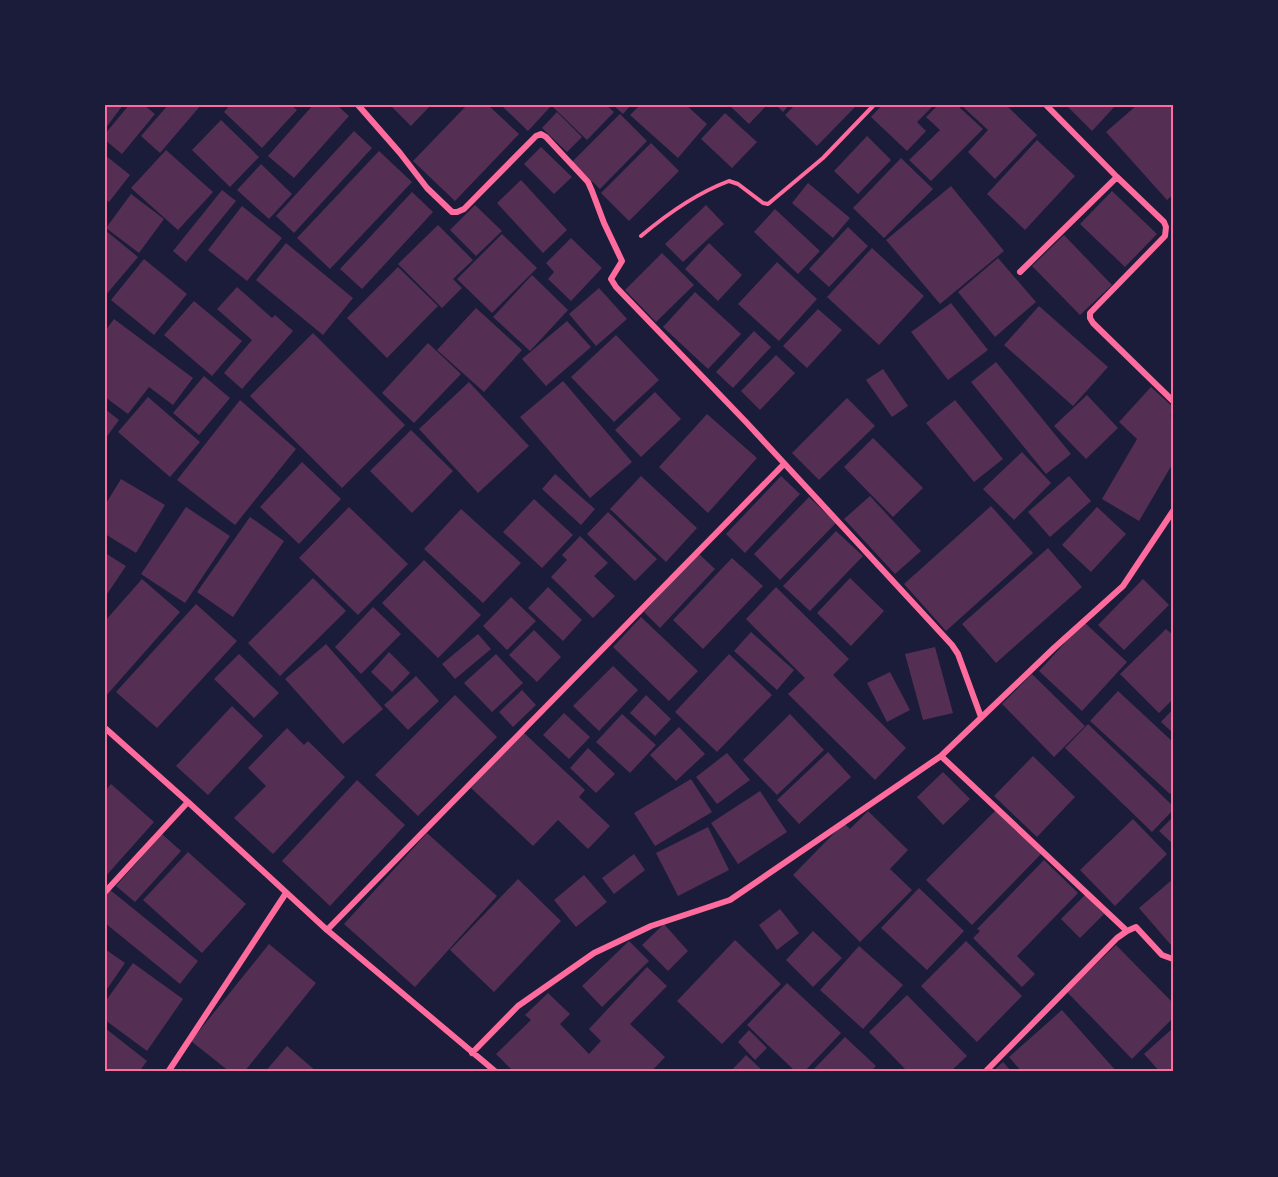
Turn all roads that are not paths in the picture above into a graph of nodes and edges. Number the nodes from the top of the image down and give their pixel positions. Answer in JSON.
{"nodes":[{"id":1,"x":358,"y":105,"type":"edge"},
{"id":2,"x":1046,"y":105,"type":"edge"},
{"id":3,"x":1117,"y":177,"type":"junction"},
{"id":4,"x":1020,"y":272,"type":"dead end"},
{"id":5,"x":1173,"y":401,"type":"edge"},
{"id":6,"x":784,"y":464,"type":"junction"},
{"id":7,"x":1173,"y":511,"type":"edge"},
{"id":8,"x":981,"y":717,"type":"junction"},
{"id":9,"x":105,"y":728,"type":"edge"},
{"id":10,"x":941,"y":756,"type":"junction"},
{"id":11,"x":188,"y":802,"type":"junction"},
{"id":12,"x":105,"y":892,"type":"edge"},
{"id":13,"x":286,"y":893,"type":"junction"},
{"id":14,"x":327,"y":930,"type":"junction"},
{"id":15,"x":1126,"y":931,"type":"junction"},
{"id":16,"x":1173,"y":959,"type":"edge"},
{"id":17,"x":472,"y":1053,"type":"junction"},
{"id":18,"x":168,"y":1072,"type":"edge"},
{"id":19,"x":496,"y":1072,"type":"edge"},
{"id":20,"x":985,"y":1072,"type":"edge"}],
"edges":[{"from":1,"to":6,"type":"street"},
{"from":2,"to":3,"type":"street"},
{"from":3,"to":4,"type":"street"},
{"from":3,"to":5,"type":"street"},
{"from":6,"to":8,"type":"street"},
{"from":6,"to":14,"type":"street"},
{"from":7,"to":8,"type":"street"},
{"from":8,"to":10,"type":"street"},
{"from":9,"to":11,"type":"street"},
{"from":10,"to":15,"type":"street"},
{"from":10,"to":17,"type":"street"},
{"from":11,"to":12,"type":"street"},
{"from":11,"to":13,"type":"street"},
{"from":13,"to":14,"type":"street"},
{"from":13,"to":18,"type":"street"},
{"from":14,"to":17,"type":"street"},
{"from":15,"to":16,"type":"street"},
{"from":15,"to":20,"type":"street"},
{"from":17,"to":19,"type":"street"}]}
